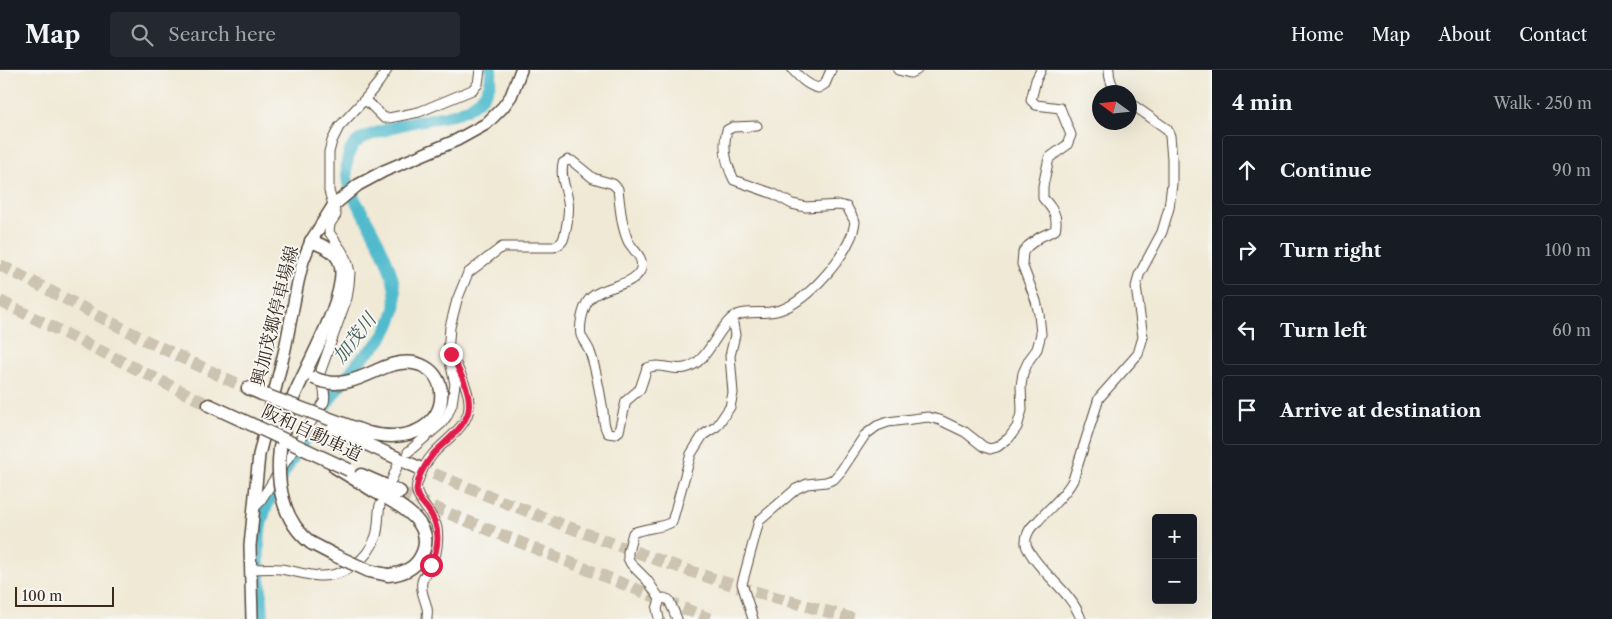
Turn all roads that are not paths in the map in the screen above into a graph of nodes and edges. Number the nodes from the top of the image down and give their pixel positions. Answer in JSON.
{"nodes":[{"id":1,"x":387,"y":70,"type":"edge"},
{"id":2,"x":480,"y":70,"type":"edge"},
{"id":3,"x":521,"y":70,"type":"edge"},
{"id":4,"x":793,"y":70,"type":"edge"},
{"id":5,"x":831,"y":70,"type":"edge"},
{"id":6,"x":898,"y":70,"type":"edge"},
{"id":7,"x":917,"y":70,"type":"edge"},
{"id":8,"x":1041,"y":70,"type":"edge"},
{"id":9,"x":1109,"y":70,"type":"edge"},
{"id":10,"x":1114,"y":85,"type":"edge"},
{"id":11,"x":364,"y":99,"type":"junction"},
{"id":12,"x":1137,"y":109,"type":"edge"},
{"id":13,"x":757,"y":126,"type":"dead end"},
{"id":14,"x":337,"y":202,"type":"junction"},
{"id":15,"x":311,"y":242,"type":"junction"},
{"id":16,"x":732,"y":318,"type":"junction"},
{"id":17,"x":448,"y":348,"type":"junction"},
{"id":18,"x":310,"y":374,"type":"junction"},
{"id":19,"x":248,"y":389,"type":"tunnel mouth"},
{"id":20,"x":209,"y":405,"type":"tunnel mouth"},
{"id":21,"x":365,"y":438,"type":"junction"},
{"id":22,"x":408,"y":452,"type":"dead end"},
{"id":23,"x":417,"y":466,"type":"tunnel mouth"},
{"id":24,"x":397,"y":467,"type":"dead end"},
{"id":25,"x":348,"y":472,"type":"junction"},
{"id":26,"x":392,"y":479,"type":"dead end"},
{"id":27,"x":400,"y":492,"type":"tunnel mouth"},
{"id":28,"x":380,"y":505,"type":"dead end"},
{"id":29,"x":254,"y":508,"type":"junction"},
{"id":30,"x":252,"y":569,"type":"junction"},
{"id":31,"x":660,"y":599,"type":"junction"},
{"id":32,"x":252,"y":619,"type":"edge"},
{"id":33,"x":427,"y":619,"type":"edge"},
{"id":34,"x":659,"y":619,"type":"edge"},
{"id":35,"x":677,"y":619,"type":"edge"},
{"id":36,"x":753,"y":619,"type":"edge"},
{"id":37,"x":1081,"y":619,"type":"edge"}],
"edges":[{"from":1,"to":11,"type":"street"},
{"from":2,"to":11,"type":"street"},
{"from":3,"to":14,"type":"main road","name":"興加茂郷停車場線"},
{"from":4,"to":5,"type":"street"},
{"from":6,"to":7,"type":"street"},
{"from":8,"to":36,"type":"street"},
{"from":9,"to":10,"type":"street"},
{"from":11,"to":14,"type":"street"},
{"from":12,"to":37,"type":"street"},
{"from":13,"to":16,"type":"street"},
{"from":14,"to":15,"type":"main road","name":"興加茂郷停車場線"},
{"from":14,"to":29,"type":"street"},
{"from":15,"to":18,"type":"highway"},
{"from":15,"to":29,"type":"main road","name":"興加茂郷停車場線"},
{"from":16,"to":17,"type":"street"},
{"from":16,"to":31,"type":"street"},
{"from":17,"to":22,"type":"street"},
{"from":17,"to":33,"type":"street"},
{"from":18,"to":21,"type":"highway","bridge":true},
{"from":18,"to":25,"type":"highway","bridge":true},
{"from":19,"to":21,"type":"highway","name":"阪和自動車道","bridge":true},
{"from":20,"to":25,"type":"highway","name":"阪和自動車道","bridge":true},
{"from":21,"to":23,"type":"highway","name":"阪和自動車道"},
{"from":24,"to":26,"type":"street"},
{"from":25,"to":27,"type":"highway","name":"阪和自動車道"},
{"from":28,"to":30,"type":"street"},
{"from":29,"to":30,"type":"main road","name":"興加茂郷停車場線"},
{"from":30,"to":32,"type":"main road","name":"興加茂郷停車場線"},
{"from":31,"to":34,"type":"street"},
{"from":31,"to":35,"type":"street"}]}
